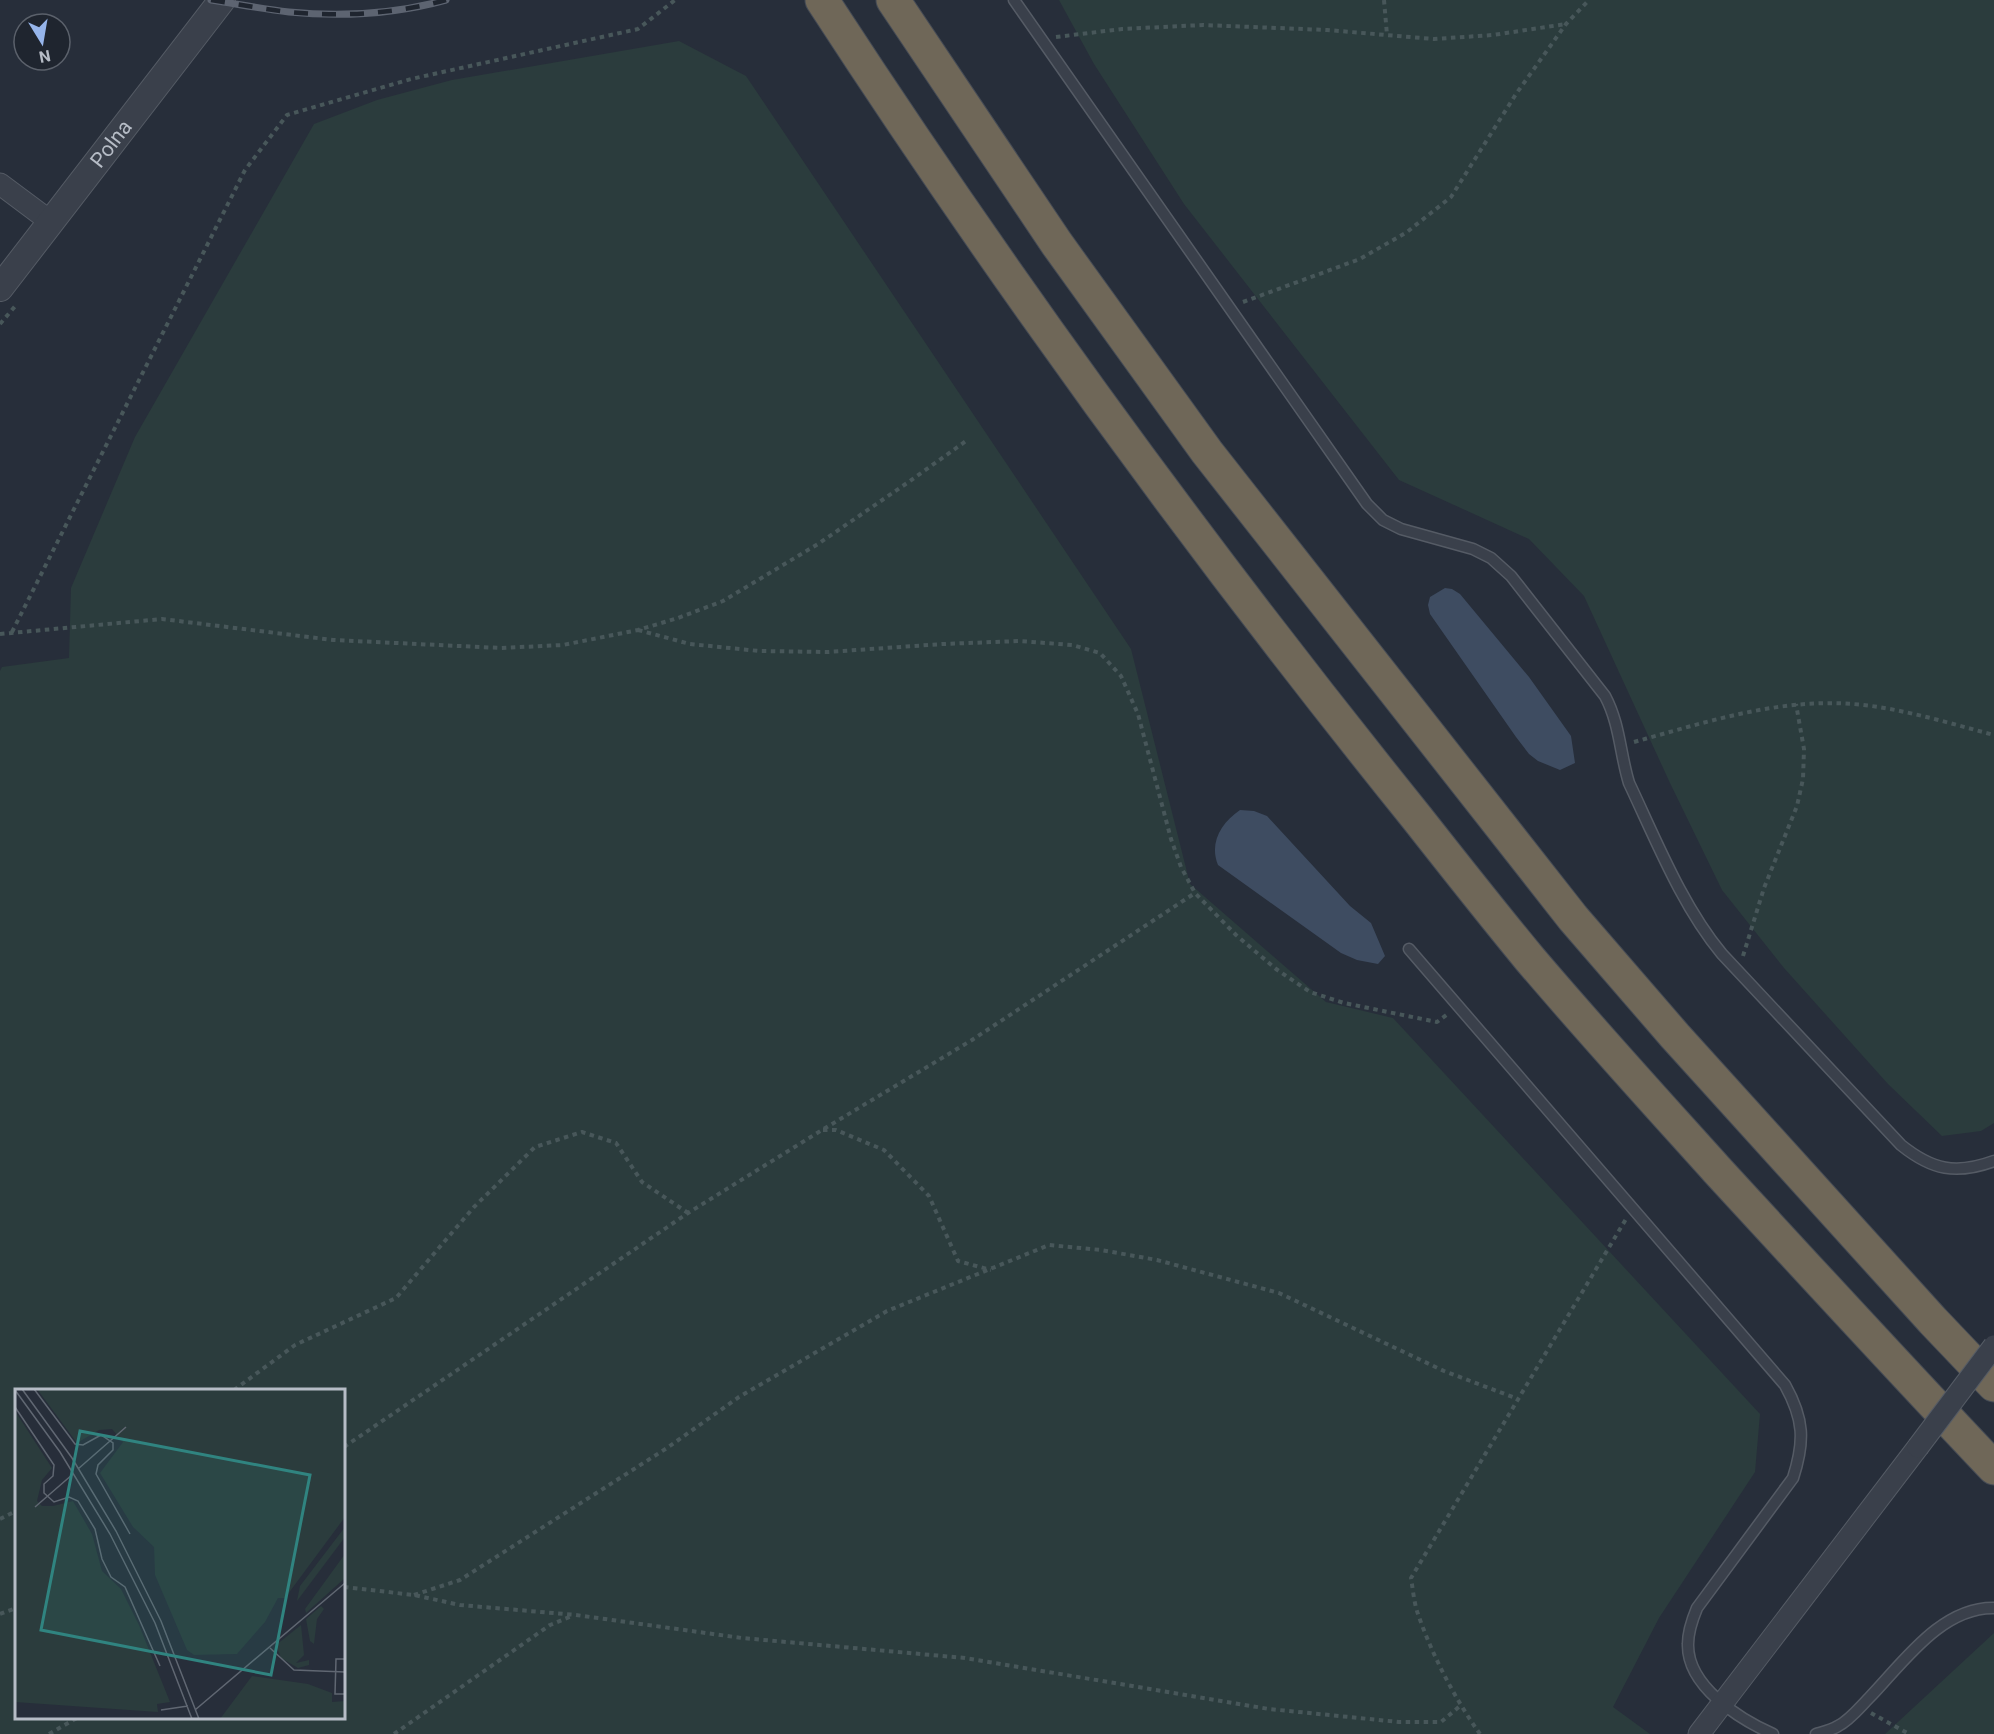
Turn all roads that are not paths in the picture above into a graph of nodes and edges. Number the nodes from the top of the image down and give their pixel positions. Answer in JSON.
{"nodes":[{"id":1,"x":222,"y":0,"type":"edge"},
{"id":2,"x":822,"y":0,"type":"edge"},
{"id":3,"x":893,"y":0,"type":"edge"},
{"id":4,"x":1014,"y":0,"type":"edge"},
{"id":5,"x":0,"y":184,"type":"edge"},
{"id":6,"x":51,"y":222,"type":"junction"},
{"id":7,"x":0,"y":288,"type":"edge"},
{"id":8,"x":1409,"y":949,"type":"dead end"},
{"id":9,"x":1994,"y":1161,"type":"edge"},
{"id":10,"x":1994,"y":1346,"type":"edge"},
{"id":11,"x":1994,"y":1385,"type":"edge"},
{"id":12,"x":1994,"y":1468,"type":"edge"},
{"id":13,"x":1994,"y":1608,"type":"edge"},
{"id":14,"x":1723,"y":1703,"type":"junction"},
{"id":15,"x":1699,"y":1734,"type":"edge"},
{"id":16,"x":1773,"y":1734,"type":"edge"},
{"id":17,"x":1816,"y":1734,"type":"edge"}],
"edges":[{"from":1,"to":6,"type":"street","name":"Polna"},
{"from":2,"to":12,"type":"highway"},
{"from":3,"to":11,"type":"highway"},
{"from":4,"to":9,"type":"lane"},
{"from":5,"to":6,"type":"street"},
{"from":6,"to":7,"type":"street","name":"Polna"},
{"from":8,"to":14,"type":"lane"},
{"from":10,"to":14,"type":"street","bridge":true},
{"from":13,"to":17,"type":"lane"},
{"from":14,"to":15,"type":"street"},
{"from":14,"to":16,"type":"lane"}]}
